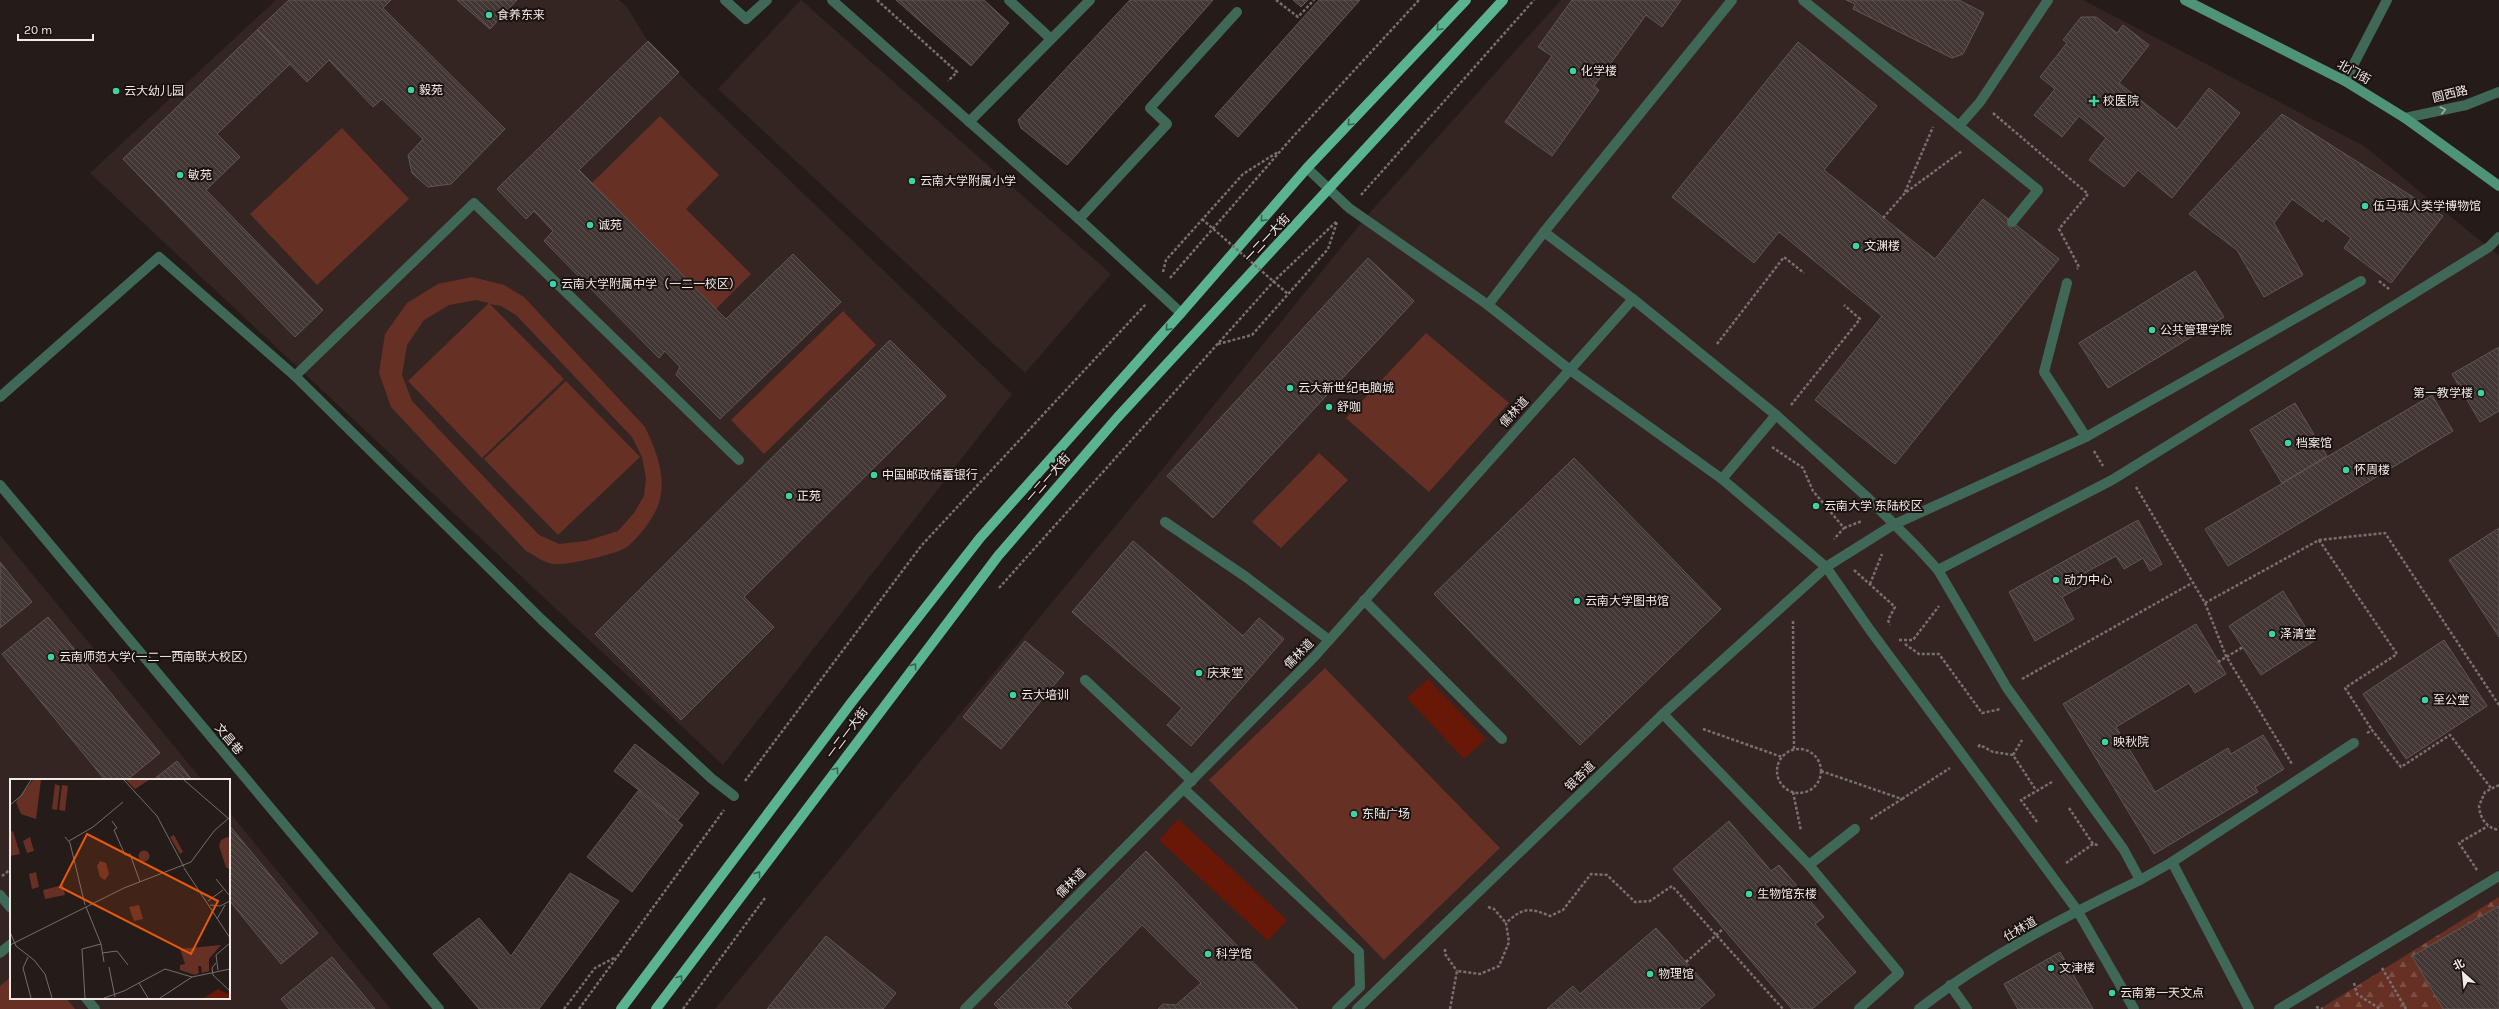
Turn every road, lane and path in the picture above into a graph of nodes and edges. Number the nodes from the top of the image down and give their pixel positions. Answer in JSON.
{"nodes":[{"id":1,"x":725,"y":0,"type":"edge"},
{"id":2,"x":767,"y":0,"type":"edge"},
{"id":3,"x":832,"y":0,"type":"edge"},
{"id":4,"x":877,"y":0,"type":"edge"},
{"id":5,"x":1010,"y":0,"type":"edge"},
{"id":6,"x":1090,"y":0,"type":"edge"},
{"id":7,"x":1276,"y":0,"type":"edge"},
{"id":8,"x":1314,"y":0,"type":"edge"},
{"id":9,"x":1420,"y":0,"type":"edge"},
{"id":10,"x":1466,"y":0,"type":"edge"},
{"id":11,"x":1503,"y":0,"type":"edge"},
{"id":12,"x":1534,"y":0,"type":"edge"},
{"id":13,"x":1732,"y":0,"type":"edge"},
{"id":14,"x":1803,"y":0,"type":"edge"},
{"id":15,"x":2048,"y":0,"type":"edge"},
{"id":16,"x":2185,"y":0,"type":"edge"},
{"id":17,"x":2387,"y":0,"type":"edge"},
{"id":18,"x":1237,"y":12,"type":"dead end"},
{"id":19,"x":1051,"y":39,"type":"junction"},
{"id":20,"x":2345,"y":81,"type":"junction"},
{"id":21,"x":2499,"y":92,"type":"edge"},
{"id":22,"x":937,"y":93,"type":"junction"},
{"id":23,"x":1940,"y":110,"type":"junction"},
{"id":24,"x":2405,"y":118,"type":"junction"},
{"id":25,"x":969,"y":122,"type":"junction"},
{"id":26,"x":1959,"y":126,"type":"junction"},
{"id":27,"x":1976,"y":140,"type":"junction"},
{"id":28,"x":1280,"y":151,"type":"junction"},
{"id":29,"x":1307,"y":168,"type":"junction"},
{"id":30,"x":2499,"y":186,"type":"edge"},
{"id":31,"x":1330,"y":189,"type":"junction"},
{"id":32,"x":1905,"y":193,"type":"junction"},
{"id":33,"x":1350,"y":208,"type":"junction"},
{"id":34,"x":1883,"y":218,"type":"dead end"},
{"id":35,"x":1079,"y":219,"type":"junction"},
{"id":36,"x":1202,"y":219,"type":"junction"},
{"id":37,"x":2012,"y":222,"type":"dead end"},
{"id":38,"x":1544,"y":232,"type":"junction"},
{"id":39,"x":2499,"y":237,"type":"edge"},
{"id":40,"x":1166,"y":260,"type":"dead end"},
{"id":41,"x":1804,"y":273,"type":"dead end"},
{"id":42,"x":2361,"y":281,"type":"dead end"},
{"id":43,"x":2067,"y":283,"type":"dead end"},
{"id":44,"x":1157,"y":292,"type":"junction"},
{"id":45,"x":1288,"y":294,"type":"junction"},
{"id":46,"x":1633,"y":299,"type":"junction"},
{"id":47,"x":1488,"y":305,"type":"junction"},
{"id":48,"x":1844,"y":305,"type":"dead end"},
{"id":49,"x":1181,"y":314,"type":"junction"},
{"id":50,"x":1217,"y":344,"type":"junction"},
{"id":51,"x":1706,"y":358,"type":"junction"},
{"id":52,"x":1570,"y":370,"type":"junction"},
{"id":53,"x":296,"y":376,"type":"junction"},
{"id":54,"x":0,"y":397,"type":"edge"},
{"id":55,"x":1778,"y":417,"type":"junction"},
{"id":56,"x":1762,"y":432,"type":"junction"},
{"id":57,"x":2086,"y":437,"type":"junction"},
{"id":58,"x":740,"y":460,"type":"dead end"},
{"id":59,"x":2126,"y":471,"type":"junction"},
{"id":60,"x":1722,"y":479,"type":"junction"},
{"id":61,"x":2112,"y":480,"type":"junction"},
{"id":62,"x":0,"y":485,"type":"edge"},
{"id":63,"x":1165,"y":522,"type":"dead end"},
{"id":64,"x":1893,"y":526,"type":"junction"},
{"id":65,"x":2319,"y":540,"type":"junction"},
{"id":66,"x":1841,"y":558,"type":"junction"},
{"id":67,"x":1826,"y":567,"type":"junction"},
{"id":68,"x":1938,"y":570,"type":"junction"},
{"id":69,"x":2192,"y":583,"type":"junction"},
{"id":70,"x":1948,"y":587,"type":"junction"},
{"id":71,"x":997,"y":590,"type":"dead end"},
{"id":72,"x":1792,"y":598,"type":"junction"},
{"id":73,"x":1364,"y":600,"type":"junction"},
{"id":74,"x":2205,"y":602,"type":"junction"},
{"id":75,"x":1891,"y":626,"type":"dead end"},
{"id":76,"x":1870,"y":630,"type":"junction"},
{"id":77,"x":1895,"y":633,"type":"dead end"},
{"id":78,"x":1329,"y":640,"type":"junction"},
{"id":79,"x":1898,"y":640,"type":"junction"},
{"id":80,"x":2242,"y":647,"type":"dead end"},
{"id":81,"x":2226,"y":656,"type":"junction"},
{"id":82,"x":2218,"y":662,"type":"dead end"},
{"id":83,"x":1084,"y":680,"type":"dead end"},
{"id":84,"x":2007,"y":688,"type":"junction"},
{"id":85,"x":2499,"y":705,"type":"edge"},
{"id":86,"x":1663,"y":714,"type":"junction"},
{"id":87,"x":2007,"y":714,"type":"dead end"},
{"id":88,"x":1700,"y":728,"type":"dead end"},
{"id":89,"x":2372,"y":730,"type":"junction"},
{"id":90,"x":2021,"y":734,"type":"dead end"},
{"id":91,"x":1502,"y":739,"type":"dead end"},
{"id":92,"x":2354,"y":743,"type":"joint"},
{"id":93,"x":1794,"y":750,"type":"junction"},
{"id":94,"x":2013,"y":755,"type":"junction"},
{"id":95,"x":1782,"y":757,"type":"junction"},
{"id":96,"x":1966,"y":758,"type":"junction"},
{"id":97,"x":1821,"y":771,"type":"junction"},
{"id":98,"x":2301,"y":778,"type":"junction"},
{"id":99,"x":1192,"y":781,"type":"junction"},
{"id":100,"x":2499,"y":785,"type":"edge"},
{"id":101,"x":2055,"y":787,"type":"dead end"},
{"id":102,"x":2491,"y":788,"type":"junction"},
{"id":103,"x":1184,"y":789,"type":"junction"},
{"id":104,"x":2036,"y":790,"type":"junction"},
{"id":105,"x":734,"y":796,"type":"junction"},
{"id":106,"x":1902,"y":799,"type":"junction"},
{"id":107,"x":2068,"y":806,"type":"dead end"},
{"id":108,"x":2039,"y":825,"type":"dead end"},
{"id":109,"x":2488,"y":826,"type":"junction"},
{"id":110,"x":1855,"y":829,"type":"joint"},
{"id":111,"x":2499,"y":830,"type":"edge"},
{"id":112,"x":2093,"y":844,"type":"junction"},
{"id":113,"x":2124,"y":850,"type":"junction"},
{"id":114,"x":2062,"y":856,"type":"dead end"},
{"id":115,"x":2172,"y":862,"type":"junction"},
{"id":116,"x":2066,"y":863,"type":"junction"},
{"id":117,"x":1808,"y":865,"type":"junction"},
{"id":118,"x":10,"y":870,"type":"edge"},
{"id":119,"x":2068,"y":870,"type":"dead end"},
{"id":120,"x":2499,"y":876,"type":"edge"},
{"id":121,"x":0,"y":878,"type":"edge"},
{"id":122,"x":2140,"y":880,"type":"junction"},
{"id":123,"x":2486,"y":885,"type":"junction"},
{"id":124,"x":768,"y":894,"type":"dead end"},
{"id":125,"x":0,"y":895,"type":"edge"},
{"id":126,"x":10,"y":907,"type":"edge"},
{"id":127,"x":2077,"y":910,"type":"junction"},
{"id":128,"x":1723,"y":929,"type":"dead end"},
{"id":129,"x":10,"y":945,"type":"edge"},
{"id":130,"x":0,"y":953,"type":"edge"},
{"id":131,"x":2373,"y":953,"type":"junction"},
{"id":132,"x":617,"y":956,"type":"junction"},
{"id":133,"x":1686,"y":962,"type":"dead end"},
{"id":134,"x":2347,"y":968,"type":"junction"},
{"id":135,"x":1950,"y":985,"type":"junction"},
{"id":136,"x":87,"y":999,"type":"edge"},
{"id":137,"x":95,"y":1009,"type":"edge"},
{"id":138,"x":439,"y":1009,"type":"edge"},
{"id":139,"x":564,"y":1009,"type":"edge"},
{"id":140,"x":579,"y":1009,"type":"edge"},
{"id":141,"x":621,"y":1009,"type":"edge"},
{"id":142,"x":656,"y":1009,"type":"edge"},
{"id":143,"x":683,"y":1009,"type":"edge"},
{"id":144,"x":965,"y":1009,"type":"edge"},
{"id":145,"x":1337,"y":1009,"type":"edge"},
{"id":146,"x":1357,"y":1009,"type":"edge"},
{"id":147,"x":1450,"y":1009,"type":"edge"},
{"id":148,"x":1783,"y":1009,"type":"edge"},
{"id":149,"x":1859,"y":1009,"type":"edge"},
{"id":150,"x":1919,"y":1009,"type":"edge"},
{"id":151,"x":1967,"y":1009,"type":"edge"},
{"id":152,"x":2134,"y":1009,"type":"edge"},
{"id":153,"x":2249,"y":1009,"type":"edge"},
{"id":154,"x":2279,"y":1009,"type":"edge"},
{"id":155,"x":2380,"y":1009,"type":"edge"},
{"id":156,"x":2406,"y":1009,"type":"edge"}],
"edges":[{"from":1,"to":2,"type":"street"},
{"from":3,"to":22,"type":"street"},
{"from":4,"to":22,"type":"path"},
{"from":5,"to":19,"type":"street"},
{"from":6,"to":19,"type":"street"},
{"from":7,"to":8,"type":"path"},
{"from":9,"to":28,"type":"path"},
{"from":10,"to":29,"type":"main road","name":"一二一大街","one_way":true},
{"from":11,"to":31,"type":"main road","name":"一二一大街"},
{"from":12,"to":33,"type":"path"},
{"from":13,"to":38,"type":"street"},
{"from":14,"to":23,"type":"street"},
{"from":15,"to":26,"type":"street"},
{"from":16,"to":20,"type":"street","name":"北门街"},
{"from":17,"to":20,"type":"street"},
{"from":18,"to":35,"type":"street"},
{"from":19,"to":25,"type":"street"},
{"from":20,"to":24,"type":"street","name":"北门街"},
{"from":24,"to":21,"type":"street","name":"圆西路","one_way":true},
{"from":22,"to":25,"type":"street"},
{"from":23,"to":26,"type":"street"},
{"from":23,"to":32,"type":"path"},
{"from":24,"to":30,"type":"street","name":"北门街"},
{"from":25,"to":35,"type":"street"},
{"from":26,"to":27,"type":"street"},
{"from":27,"to":32,"type":"path"},
{"from":27,"to":37,"type":"street"},
{"from":28,"to":36,"type":"path"},
{"from":28,"to":44,"type":"path"},
{"from":29,"to":31,"type":"street"},
{"from":29,"to":49,"type":"main road","name":"一二一大街","one_way":true},
{"from":31,"to":33,"type":"street"},
{"from":142,"to":31,"type":"main road","name":"一二一大街","one_way":true},
{"from":32,"to":34,"type":"path"},
{"from":33,"to":47,"type":"street"},
{"from":35,"to":44,"type":"street"},
{"from":36,"to":40,"type":"path"},
{"from":36,"to":45,"type":"path","bridge":true},
{"from":38,"to":46,"type":"street"},
{"from":38,"to":47,"type":"street"},
{"from":39,"to":59,"type":"street"},
{"from":41,"to":51,"type":"path"},
{"from":42,"to":57,"type":"street","name":"银杏道"},
{"from":43,"to":57,"type":"street"},
{"from":44,"to":49,"type":"street"},
{"from":44,"to":105,"type":"path"},
{"from":45,"to":50,"type":"path"},
{"from":45,"to":50,"type":"path"},
{"from":46,"to":51,"type":"street"},
{"from":46,"to":52,"type":"street","name":"儒林道"},
{"from":47,"to":52,"type":"street"},
{"from":48,"to":55,"type":"path"},
{"from":49,"to":141,"type":"main road","name":"一二一大街","one_way":true},
{"from":50,"to":71,"type":"path"},
{"from":51,"to":55,"type":"street"},
{"from":52,"to":60,"type":"street"},
{"from":52,"to":73,"type":"street","name":"儒林道"},
{"from":53,"to":54,"type":"street"},
{"from":53,"to":58,"type":"street"},
{"from":53,"to":105,"type":"street"},
{"from":55,"to":56,"type":"street"},
{"from":55,"to":64,"type":"street"},
{"from":56,"to":60,"type":"street"},
{"from":56,"to":67,"type":"path"},
{"from":57,"to":61,"type":"path"},
{"from":57,"to":64,"type":"street","name":"银杏道"},
{"from":59,"to":61,"type":"street"},
{"from":59,"to":69,"type":"path"},
{"from":60,"to":67,"type":"street"},
{"from":61,"to":68,"type":"street"},
{"from":62,"to":138,"type":"street","name":"文昌巷"},
{"from":63,"to":78,"type":"street"},
{"from":64,"to":66,"type":"street","name":"银杏道"},
{"from":64,"to":68,"type":"street"},
{"from":65,"to":74,"type":"path"},
{"from":65,"to":85,"type":"path"},
{"from":65,"to":89,"type":"path"},
{"from":66,"to":67,"type":"street","name":"银杏道"},
{"from":66,"to":75,"type":"path"},
{"from":67,"to":72,"type":"street","name":"银杏道"},
{"from":67,"to":76,"type":"street"},
{"from":68,"to":70,"type":"street"},
{"from":69,"to":74,"type":"path"},
{"from":69,"to":84,"type":"path"},
{"from":70,"to":79,"type":"path"},
{"from":70,"to":84,"type":"street"},
{"from":72,"to":86,"type":"street","name":"银杏道"},
{"from":72,"to":93,"type":"path"},
{"from":73,"to":78,"type":"street","name":"儒林道"},
{"from":73,"to":91,"type":"street"},
{"from":74,"to":81,"type":"path"},
{"from":76,"to":79,"type":"path"},
{"from":76,"to":96,"type":"street"},
{"from":77,"to":79,"type":"path"},
{"from":78,"to":99,"type":"street","name":"儒林道"},
{"from":79,"to":87,"type":"path"},
{"from":80,"to":81,"type":"path","bridge":true},
{"from":81,"to":82,"type":"path","bridge":true},
{"from":81,"to":98,"type":"path"},
{"from":83,"to":99,"type":"street"},
{"from":84,"to":113,"type":"street"},
{"from":86,"to":117,"type":"street"},
{"from":86,"to":146,"type":"street","name":"银杏道"},
{"from":88,"to":95,"type":"path"},
{"from":89,"to":92,"type":"path"},
{"from":89,"to":102,"type":"path"},
{"from":90,"to":94,"type":"path"},
{"from":92,"to":98,"type":"street","name":"仕林道"},
{"from":93,"to":95,"type":"path"},
{"from":93,"to":97,"type":"path"},
{"from":94,"to":96,"type":"path"},
{"from":94,"to":104,"type":"path"},
{"from":95,"to":97,"type":"path"},
{"from":96,"to":106,"type":"path"},
{"from":96,"to":127,"type":"street"},
{"from":97,"to":106,"type":"path"},
{"from":98,"to":115,"type":"street","name":"仕林道"},
{"from":99,"to":103,"type":"street","name":"儒林道"},
{"from":100,"to":102,"type":"path"},
{"from":101,"to":104,"type":"path"},
{"from":102,"to":109,"type":"path"},
{"from":103,"to":144,"type":"street","name":"儒林道"},
{"from":103,"to":145,"type":"street"},
{"from":104,"to":108,"type":"path"},
{"from":105,"to":132,"type":"path"},
{"from":106,"to":110,"type":"path"},
{"from":107,"to":112,"type":"path"},
{"from":109,"to":111,"type":"path"},
{"from":109,"to":123,"type":"path"},
{"from":110,"to":117,"type":"street"},
{"from":112,"to":113,"type":"path"},
{"from":112,"to":116,"type":"path"},
{"from":113,"to":122,"type":"street"},
{"from":114,"to":116,"type":"path"},
{"from":115,"to":122,"type":"street","name":"仕林道"},
{"from":115,"to":153,"type":"street"},
{"from":116,"to":119,"type":"path"},
{"from":117,"to":149,"type":"street"},
{"from":118,"to":121,"type":"path"},
{"from":120,"to":123,"type":"street"},
{"from":122,"to":127,"type":"street","name":"仕林道"},
{"from":123,"to":131,"type":"street"},
{"from":124,"to":143,"type":"path"},
{"from":125,"to":126,"type":"street"},
{"from":127,"to":135,"type":"street","name":"仕林道"},
{"from":127,"to":152,"type":"street"},
{"from":128,"to":133,"type":"path","bridge":true},
{"from":129,"to":130,"type":"street"},
{"from":131,"to":134,"type":"street"},
{"from":131,"to":156,"type":"path"},
{"from":132,"to":139,"type":"path"},
{"from":132,"to":140,"type":"path"},
{"from":134,"to":154,"type":"street"},
{"from":134,"to":155,"type":"path"},
{"from":135,"to":150,"type":"street","name":"仕林道"},
{"from":135,"to":151,"type":"street"},
{"from":136,"to":137,"type":"street"},
{"from":147,"to":148,"type":"path"}]}
